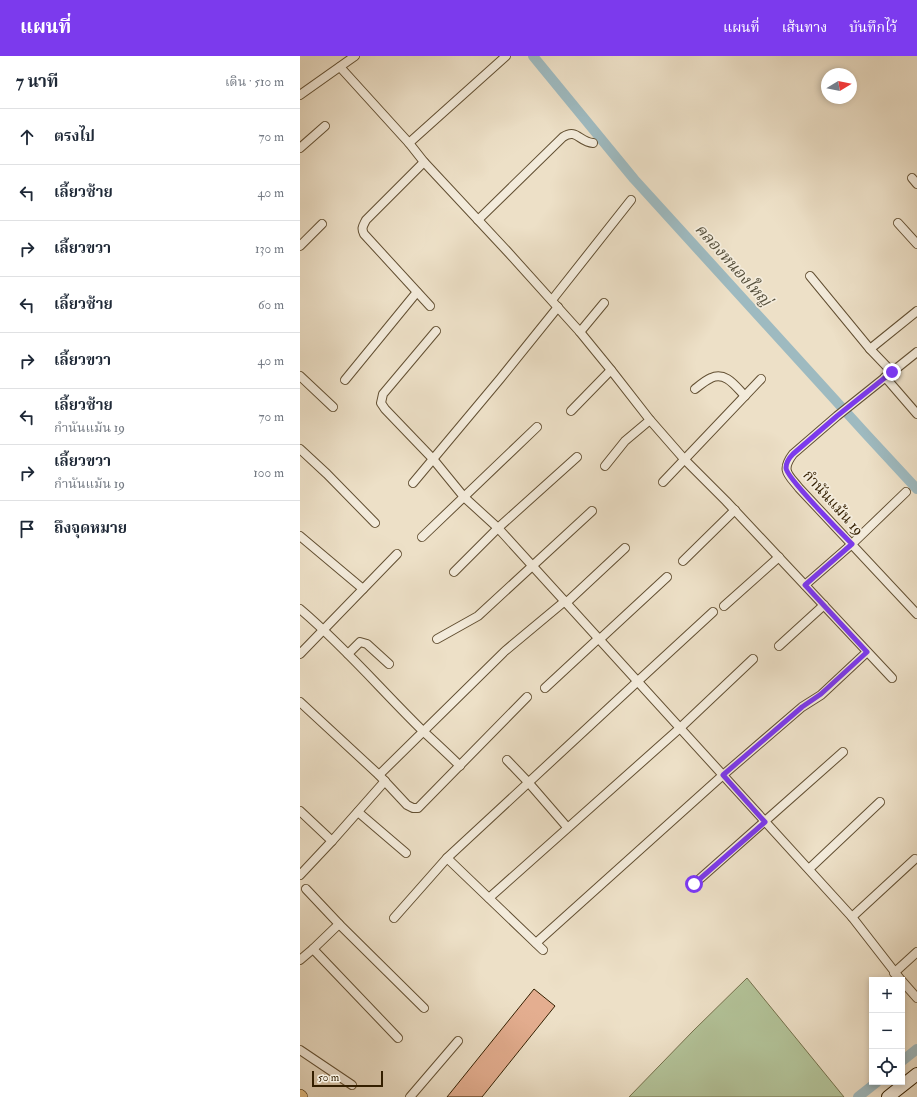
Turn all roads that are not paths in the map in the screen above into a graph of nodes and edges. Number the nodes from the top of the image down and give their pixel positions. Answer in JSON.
{"nodes":[{"id":1,"x":356,"y":56,"type":"edge"},
{"id":2,"x":506,"y":56,"type":"edge"},
{"id":3,"x":340,"y":67,"type":"junction"},
{"id":4,"x":303,"y":93,"type":"edge"},
{"id":5,"x":325,"y":126,"type":"dead end"},
{"id":6,"x":409,"y":143,"type":"junction"},
{"id":7,"x":593,"y":143,"type":"dead end"},
{"id":8,"x":300,"y":148,"type":"edge"},
{"id":9,"x":424,"y":162,"type":"junction"},
{"id":10,"x":631,"y":200,"type":"dead end"},
{"id":11,"x":478,"y":220,"type":"junction"},
{"id":12,"x":898,"y":223,"type":"dead end"},
{"id":13,"x":322,"y":224,"type":"dead end"},
{"id":14,"x":917,"y":244,"type":"edge"},
{"id":15,"x":300,"y":246,"type":"edge"},
{"id":16,"x":810,"y":276,"type":"dead end"},
{"id":17,"x":417,"y":292,"type":"junction"},
{"id":18,"x":552,"y":300,"type":"junction"},
{"id":19,"x":604,"y":303,"type":"dead end"},
{"id":20,"x":430,"y":306,"type":"dead end"},
{"id":21,"x":558,"y":307,"type":"junction"},
{"id":22,"x":917,"y":311,"type":"edge"},
{"id":23,"x":436,"y":331,"type":"dead end"},
{"id":24,"x":580,"y":332,"type":"junction"},
{"id":25,"x":870,"y":349,"type":"junction"},
{"id":26,"x":917,"y":352,"type":"edge"},
{"id":27,"x":611,"y":370,"type":"junction"},
{"id":28,"x":889,"y":375,"type":"junction"},
{"id":29,"x":300,"y":376,"type":"edge"},
{"id":30,"x":761,"y":379,"type":"dead end"},
{"id":31,"x":345,"y":380,"type":"dead end"},
{"id":32,"x":695,"y":389,"type":"dead end"},
{"id":33,"x":745,"y":396,"type":"junction"},
{"id":34,"x":332,"y":407,"type":"dead end"},
{"id":35,"x":571,"y":412,"type":"dead end"},
{"id":36,"x":917,"y":414,"type":"edge"},
{"id":37,"x":650,"y":420,"type":"junction"},
{"id":38,"x":536,"y":427,"type":"dead end"},
{"id":39,"x":300,"y":449,"type":"edge"},
{"id":40,"x":577,"y":457,"type":"dead end"},
{"id":41,"x":433,"y":459,"type":"junction"},
{"id":42,"x":685,"y":460,"type":"junction"},
{"id":43,"x":605,"y":466,"type":"dead end"},
{"id":44,"x":663,"y":482,"type":"dead end"},
{"id":45,"x":413,"y":483,"type":"dead end"},
{"id":46,"x":906,"y":492,"type":"dead end"},
{"id":47,"x":464,"y":497,"type":"junction"},
{"id":48,"x":735,"y":510,"type":"junction"},
{"id":49,"x":592,"y":511,"type":"dead end"},
{"id":50,"x":375,"y":523,"type":"dead end"},
{"id":51,"x":498,"y":528,"type":"junction"},
{"id":52,"x":300,"y":536,"type":"edge"},
{"id":53,"x":422,"y":537,"type":"dead end"},
{"id":54,"x":852,"y":544,"type":"junction"},
{"id":55,"x":625,"y":548,"type":"dead end"},
{"id":56,"x":397,"y":554,"type":"dead end"},
{"id":57,"x":779,"y":557,"type":"junction"},
{"id":58,"x":683,"y":561,"type":"dead end"},
{"id":59,"x":532,"y":566,"type":"junction"},
{"id":60,"x":454,"y":572,"type":"dead end"},
{"id":61,"x":667,"y":577,"type":"dead end"},
{"id":62,"x":805,"y":585,"type":"junction"},
{"id":63,"x":363,"y":589,"type":"junction"},
{"id":64,"x":565,"y":602,"type":"junction"},
{"id":65,"x":824,"y":605,"type":"junction"},
{"id":66,"x":724,"y":606,"type":"dead end"},
{"id":67,"x":300,"y":609,"type":"edge"},
{"id":68,"x":713,"y":612,"type":"dead end"},
{"id":69,"x":917,"y":614,"type":"edge"},
{"id":70,"x":323,"y":629,"type":"junction"},
{"id":71,"x":437,"y":639,"type":"dead end"},
{"id":72,"x":599,"y":639,"type":"junction"},
{"id":73,"x":779,"y":646,"type":"dead end"},
{"id":74,"x":867,"y":652,"type":"junction"},
{"id":75,"x":300,"y":654,"type":"edge"},
{"id":76,"x":348,"y":654,"type":"junction"},
{"id":77,"x":753,"y":659,"type":"dead end"},
{"id":78,"x":389,"y":664,"type":"dead end"},
{"id":79,"x":892,"y":678,"type":"dead end"},
{"id":80,"x":638,"y":681,"type":"junction"},
{"id":81,"x":545,"y":688,"type":"dead end"},
{"id":82,"x":527,"y":697,"type":"dead end"},
{"id":83,"x":300,"y":702,"type":"edge"},
{"id":84,"x":680,"y":728,"type":"junction"},
{"id":85,"x":423,"y":731,"type":"junction"},
{"id":86,"x":843,"y":752,"type":"dead end"},
{"id":87,"x":507,"y":760,"type":"dead end"},
{"id":88,"x":460,"y":766,"type":"junction"},
{"id":89,"x":723,"y":775,"type":"junction"},
{"id":90,"x":382,"y":778,"type":"junction"},
{"id":91,"x":528,"y":782,"type":"junction"},
{"id":92,"x":880,"y":802,"type":"dead end"},
{"id":93,"x":300,"y":812,"type":"edge"},
{"id":94,"x":358,"y":812,"type":"junction"},
{"id":95,"x":765,"y":822,"type":"junction"},
{"id":96,"x":567,"y":827,"type":"junction"},
{"id":97,"x":332,"y":841,"type":"junction"},
{"id":98,"x":406,"y":853,"type":"dead end"},
{"id":99,"x":447,"y":858,"type":"junction"},
{"id":100,"x":915,"y":859,"type":"dead end"},
{"id":101,"x":809,"y":869,"type":"junction"},
{"id":102,"x":300,"y":875,"type":"edge"},
{"id":103,"x":694,"y":884,"type":"dead end"},
{"id":104,"x":306,"y":889,"type":"dead end"},
{"id":105,"x":489,"y":898,"type":"junction"},
{"id":106,"x":852,"y":917,"type":"junction"},
{"id":107,"x":394,"y":918,"type":"dead end"},
{"id":108,"x":339,"y":924,"type":"junction"},
{"id":109,"x":536,"y":943,"type":"junction"},
{"id":110,"x":313,"y":949,"type":"junction"},
{"id":111,"x":543,"y":950,"type":"dead end"},
{"id":112,"x":917,"y":952,"type":"edge"},
{"id":113,"x":300,"y":960,"type":"edge"},
{"id":114,"x":894,"y":973,"type":"junction"},
{"id":115,"x":898,"y":977,"type":"edge"},
{"id":116,"x":905,"y":985,"type":"edge"},
{"id":117,"x":917,"y":998,"type":"edge"},
{"id":118,"x":424,"y":1008,"type":"dead end"},
{"id":119,"x":398,"y":1038,"type":"dead end"},
{"id":120,"x":458,"y":1042,"type":"dead end"},
{"id":121,"x":300,"y":1050,"type":"edge"},
{"id":122,"x":917,"y":1074,"type":"edge"},
{"id":123,"x":352,"y":1085,"type":"dead end"},
{"id":124,"x":410,"y":1097,"type":"edge"},
{"id":125,"x":888,"y":1097,"type":"edge"}],
"edges":[{"from":1,"to":3,"type":"street"},
{"from":2,"to":6,"type":"street"},
{"from":3,"to":4,"type":"street"},
{"from":3,"to":6,"type":"street"},
{"from":5,"to":8,"type":"street"},
{"from":6,"to":9,"type":"street"},
{"from":7,"to":11,"type":"street"},
{"from":9,"to":11,"type":"street"},
{"from":9,"to":17,"type":"street"},
{"from":10,"to":18,"type":"street"},
{"from":11,"to":18,"type":"street"},
{"from":12,"to":14,"type":"street"},
{"from":13,"to":15,"type":"street"},
{"from":16,"to":25,"type":"street"},
{"from":17,"to":20,"type":"street"},
{"from":17,"to":31,"type":"street"},
{"from":18,"to":21,"type":"street"},
{"from":19,"to":24,"type":"street"},
{"from":21,"to":24,"type":"street"},
{"from":21,"to":41,"type":"street"},
{"from":22,"to":25,"type":"street"},
{"from":23,"to":41,"type":"street"},
{"from":24,"to":27,"type":"street"},
{"from":25,"to":28,"type":"street"},
{"from":26,"to":28,"type":"street","name":"กำนันแม้น 19"},
{"from":27,"to":35,"type":"street"},
{"from":27,"to":37,"type":"street"},
{"from":28,"to":36,"type":"street"},
{"from":28,"to":54,"type":"street","name":"กำนันแม้น 19"},
{"from":29,"to":34,"type":"street"},
{"from":30,"to":33,"type":"street"},
{"from":32,"to":33,"type":"street"},
{"from":33,"to":42,"type":"street"},
{"from":37,"to":42,"type":"street"},
{"from":37,"to":43,"type":"street"},
{"from":38,"to":47,"type":"street"},
{"from":39,"to":50,"type":"street"},
{"from":40,"to":51,"type":"street"},
{"from":41,"to":45,"type":"street"},
{"from":41,"to":47,"type":"street"},
{"from":42,"to":44,"type":"street"},
{"from":42,"to":48,"type":"street"},
{"from":46,"to":54,"type":"street"},
{"from":47,"to":51,"type":"street"},
{"from":47,"to":53,"type":"street"},
{"from":48,"to":57,"type":"street"},
{"from":48,"to":58,"type":"street"},
{"from":49,"to":59,"type":"street"},
{"from":51,"to":59,"type":"street"},
{"from":51,"to":60,"type":"street"},
{"from":52,"to":63,"type":"street"},
{"from":54,"to":62,"type":"street"},
{"from":54,"to":69,"type":"street","name":"กำนันแม้น 19"},
{"from":55,"to":64,"type":"street"},
{"from":56,"to":63,"type":"street"},
{"from":57,"to":62,"type":"street"},
{"from":57,"to":66,"type":"street"},
{"from":59,"to":64,"type":"street"},
{"from":59,"to":71,"type":"street"},
{"from":61,"to":72,"type":"street"},
{"from":62,"to":65,"type":"street"},
{"from":63,"to":70,"type":"street"},
{"from":64,"to":72,"type":"street"},
{"from":64,"to":85,"type":"street"},
{"from":65,"to":73,"type":"street"},
{"from":65,"to":74,"type":"street"},
{"from":67,"to":70,"type":"street"},
{"from":68,"to":80,"type":"street"},
{"from":70,"to":75,"type":"street"},
{"from":70,"to":76,"type":"street"},
{"from":72,"to":80,"type":"street"},
{"from":72,"to":81,"type":"street"},
{"from":74,"to":79,"type":"street"},
{"from":74,"to":89,"type":"street"},
{"from":76,"to":78,"type":"street"},
{"from":76,"to":85,"type":"street"},
{"from":77,"to":84,"type":"street"},
{"from":80,"to":84,"type":"street"},
{"from":80,"to":91,"type":"street"},
{"from":82,"to":88,"type":"street"},
{"from":83,"to":90,"type":"street"},
{"from":84,"to":89,"type":"street"},
{"from":84,"to":96,"type":"street"},
{"from":85,"to":88,"type":"street"},
{"from":85,"to":90,"type":"street"},
{"from":86,"to":95,"type":"street"},
{"from":87,"to":91,"type":"street"},
{"from":88,"to":90,"type":"street"},
{"from":89,"to":95,"type":"street"},
{"from":89,"to":109,"type":"street"},
{"from":90,"to":94,"type":"street"},
{"from":91,"to":96,"type":"street"},
{"from":91,"to":99,"type":"street"},
{"from":92,"to":101,"type":"street"},
{"from":93,"to":97,"type":"street"},
{"from":94,"to":97,"type":"street"},
{"from":94,"to":98,"type":"street"},
{"from":95,"to":101,"type":"street"},
{"from":95,"to":103,"type":"street"},
{"from":96,"to":105,"type":"street"},
{"from":97,"to":102,"type":"street"},
{"from":99,"to":105,"type":"street"},
{"from":99,"to":107,"type":"street"},
{"from":100,"to":106,"type":"street"},
{"from":101,"to":106,"type":"street"},
{"from":104,"to":108,"type":"street"},
{"from":105,"to":109,"type":"street"},
{"from":106,"to":114,"type":"street"},
{"from":108,"to":110,"type":"street"},
{"from":108,"to":118,"type":"street"},
{"from":109,"to":111,"type":"street"},
{"from":110,"to":113,"type":"street"},
{"from":110,"to":119,"type":"street"},
{"from":112,"to":114,"type":"street"},
{"from":114,"to":115,"type":"street"},
{"from":116,"to":117,"type":"street"},
{"from":120,"to":124,"type":"street"},
{"from":121,"to":123,"type":"street"},
{"from":122,"to":125,"type":"street"}]}
